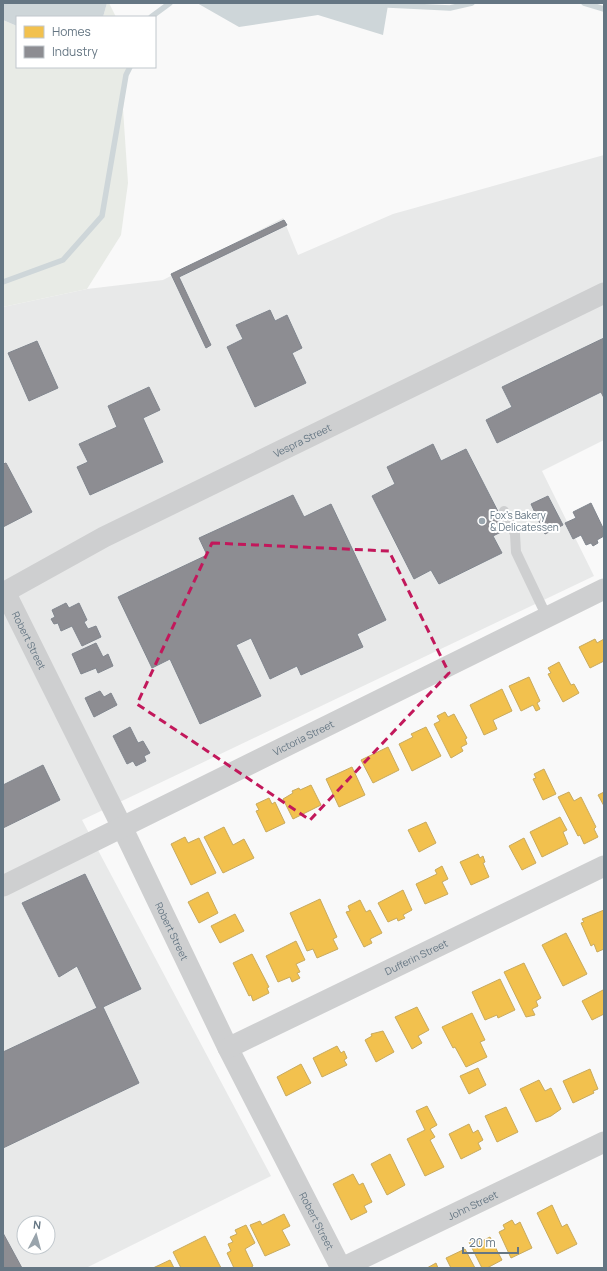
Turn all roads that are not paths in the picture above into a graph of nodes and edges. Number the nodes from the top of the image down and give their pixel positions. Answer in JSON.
{"nodes":[{"id":1,"x":604,"y":293,"type":"edge"},
{"id":2,"x":504,"y":511,"type":"dead end"},
{"id":3,"x":604,"y":589,"type":"edge"},
{"id":4,"x":4,"y":593,"type":"edge"},
{"id":5,"x":548,"y":617,"type":"junction"},
{"id":6,"x":122,"y":827,"type":"junction"},
{"id":7,"x":604,"y":866,"type":"edge"},
{"id":8,"x":3,"y":886,"type":"edge"},
{"id":9,"x":228,"y":1048,"type":"junction"},
{"id":10,"x":604,"y":1142,"type":"edge"},
{"id":11,"x":342,"y":1268,"type":"edge"}],
"edges":[{"from":1,"to":4,"type":"street","name":"Vespra Street"},
{"from":2,"to":5,"type":"lane"},
{"from":3,"to":5,"type":"street","name":"Victoria Street"},
{"from":4,"to":6,"type":"street","name":"Robert Street"},
{"from":5,"to":6,"type":"street","name":"Victoria Street"},
{"from":6,"to":8,"type":"street","name":"Victoria Street"},
{"from":6,"to":9,"type":"street","name":"Robert Street"},
{"from":7,"to":9,"type":"street","name":"Dufferin Street"},
{"from":9,"to":11,"type":"street","name":"Robert Street"},
{"from":10,"to":11,"type":"street","name":"John Street"}]}
